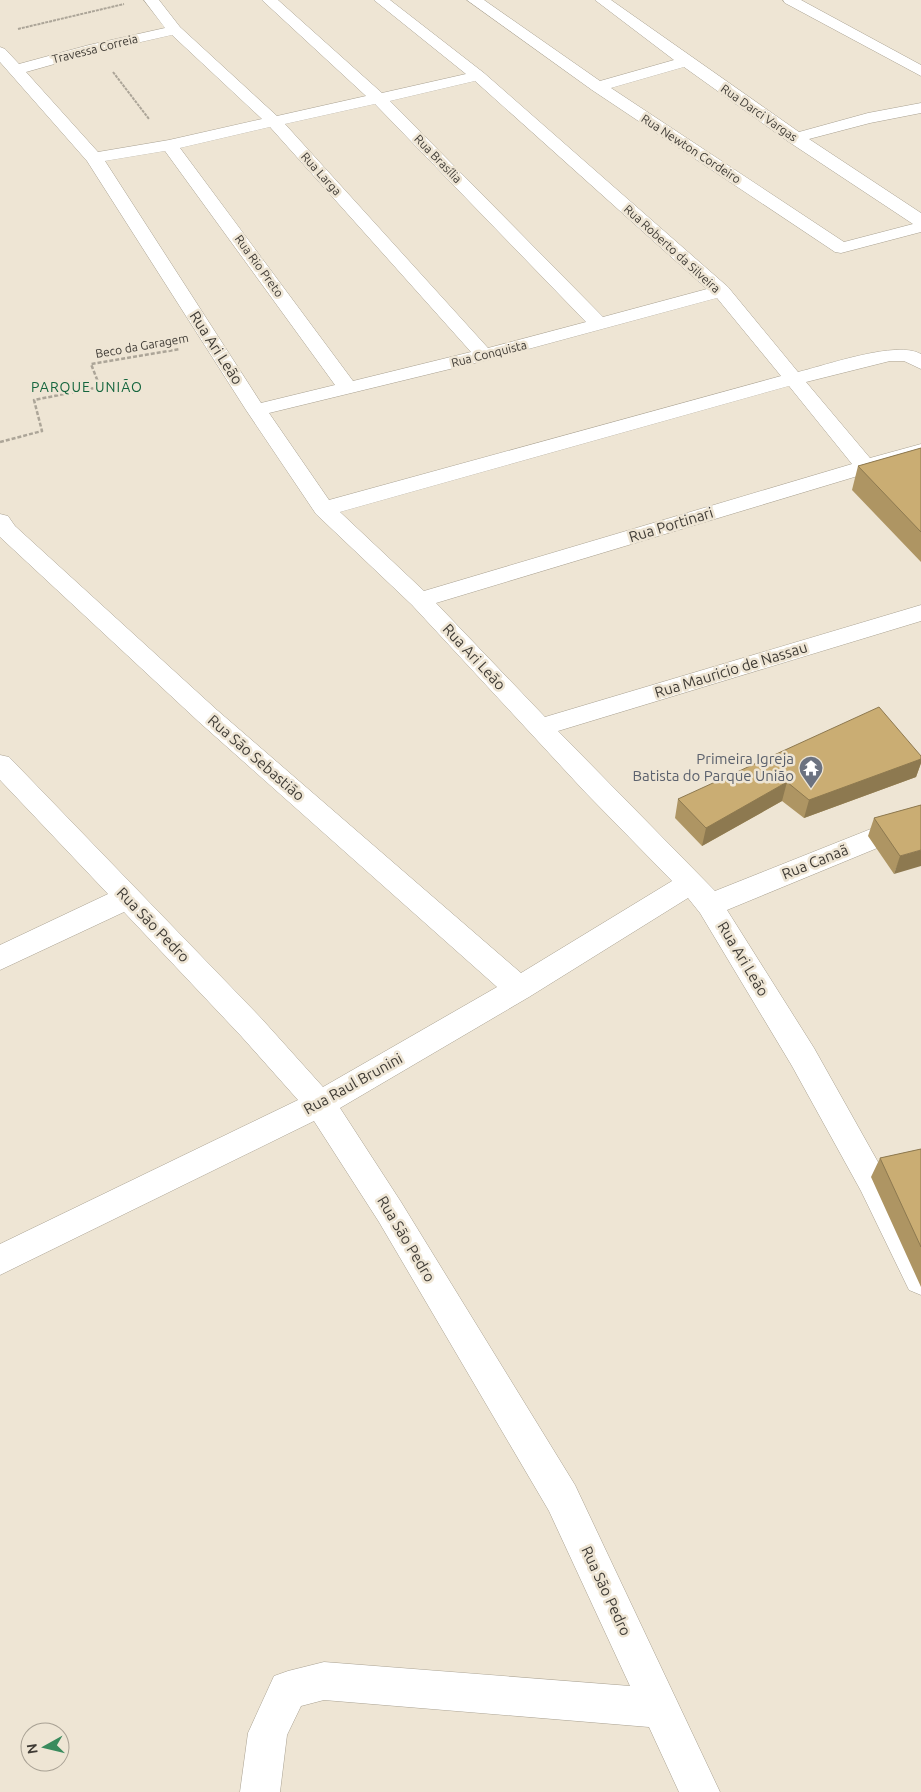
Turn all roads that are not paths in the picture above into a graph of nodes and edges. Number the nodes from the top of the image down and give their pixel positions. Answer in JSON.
{"nodes":[{"id":1,"x":151,"y":0,"type":"edge"},
{"id":2,"x":269,"y":0,"type":"edge"},
{"id":3,"x":381,"y":0,"type":"edge"},
{"id":4,"x":474,"y":0,"type":"edge"},
{"id":5,"x":602,"y":0,"type":"edge"},
{"id":6,"x":790,"y":0,"type":"edge"},
{"id":7,"x":174,"y":30,"type":"junction"},
{"id":8,"x":0,"y":52,"type":"edge"},
{"id":9,"x":684,"y":62,"type":"junction"},
{"id":10,"x":15,"y":70,"type":"junction"},
{"id":11,"x":921,"y":72,"type":"edge"},
{"id":12,"x":478,"y":76,"type":"junction"},
{"id":13,"x":598,"y":87,"type":"junction"},
{"id":14,"x":378,"y":98,"type":"junction"},
{"id":15,"x":921,"y":108,"type":"edge"},
{"id":16,"x":274,"y":122,"type":"junction"},
{"id":17,"x":795,"y":138,"type":"junction"},
{"id":18,"x":169,"y":145,"type":"junction"},
{"id":19,"x":94,"y":158,"type":"junction"},
{"id":20,"x":921,"y":221,"type":"edge"},
{"id":21,"x":921,"y":227,"type":"edge"},
{"id":22,"x":721,"y":291,"type":"junction"},
{"id":23,"x":600,"y":325,"type":"junction"},
{"id":24,"x":484,"y":356,"type":"junction"},
{"id":25,"x":921,"y":363,"type":"edge"},
{"id":26,"x":793,"y":380,"type":"junction"},
{"id":27,"x":348,"y":388,"type":"junction"},
{"id":28,"x":256,"y":410,"type":"junction"},
{"id":29,"x":921,"y":450,"type":"edge"},
{"id":30,"x":866,"y":467,"type":"junction"},
{"id":31,"x":324,"y":509,"type":"junction"},
{"id":32,"x":0,"y":521,"type":"edge"},
{"id":33,"x":921,"y":539,"type":"edge"},
{"id":34,"x":420,"y":600,"type":"junction"},
{"id":35,"x":921,"y":613,"type":"edge"},
{"id":36,"x":540,"y":727,"type":"junction"},
{"id":37,"x":0,"y":764,"type":"edge"},
{"id":38,"x":921,"y":819,"type":"edge"},
{"id":39,"x":701,"y":894,"type":"junction"},
{"id":40,"x":126,"y":898,"type":"junction"},
{"id":41,"x":0,"y":958,"type":"edge"},
{"id":42,"x":519,"y":989,"type":"junction"},
{"id":43,"x":320,"y":1104,"type":"junction"},
{"id":44,"x":0,"y":1260,"type":"edge"},
{"id":45,"x":921,"y":1279,"type":"edge"},
{"id":46,"x":661,"y":1708,"type":"junction"},
{"id":47,"x":260,"y":1792,"type":"edge"},
{"id":48,"x":700,"y":1792,"type":"edge"}],
"edges":[{"from":1,"to":7,"type":"street","name":"Rua Larga"},
{"from":2,"to":14,"type":"street","name":"Rua Brasília"},
{"from":3,"to":12,"type":"street","name":"Rua Roberto da Silveira"},
{"from":4,"to":13,"type":"street","name":"Rua Newton Cordeiro"},
{"from":5,"to":9,"type":"street","name":"Rua Darci Vargas"},
{"from":6,"to":11,"type":"street"},
{"from":7,"to":10,"type":"street","name":"Travessa Correia"},
{"from":7,"to":16,"type":"street","name":"Rua Larga"},
{"from":8,"to":10,"type":"street","name":"Rua Ari Leão"},
{"from":9,"to":13,"type":"street"},
{"from":9,"to":17,"type":"street","name":"Rua Darci Vargas"},
{"from":10,"to":19,"type":"street","name":"Rua Ari Leão"},
{"from":12,"to":14,"type":"street"},
{"from":12,"to":22,"type":"street","name":"Rua Roberto da Silveira"},
{"from":13,"to":21,"type":"street","name":"Rua Newton Cordeiro"},
{"from":14,"to":16,"type":"street"},
{"from":14,"to":23,"type":"street","name":"Rua Brasília"},
{"from":15,"to":17,"type":"street"},
{"from":16,"to":18,"type":"street"},
{"from":16,"to":24,"type":"street","name":"Rua Larga"},
{"from":17,"to":20,"type":"street","name":"Rua Darci Vargas"},
{"from":18,"to":19,"type":"street"},
{"from":18,"to":27,"type":"street","name":"Rua Rio Preto"},
{"from":19,"to":28,"type":"street","name":"Rua Ari Leão"},
{"from":22,"to":23,"type":"street","name":"Rua Conquista"},
{"from":22,"to":26,"type":"street","name":"Rua Roberto da Silveira"},
{"from":23,"to":24,"type":"street","name":"Rua Conquista"},
{"from":24,"to":27,"type":"street","name":"Rua Conquista"},
{"from":25,"to":26,"type":"street"},
{"from":26,"to":30,"type":"street","name":"Rua Roberto da Silveira"},
{"from":26,"to":31,"type":"street"},
{"from":27,"to":28,"type":"street","name":"Rua Conquista"},
{"from":28,"to":31,"type":"street","name":"Rua Ari Leão"},
{"from":29,"to":30,"type":"street","name":"Rua Portinari"},
{"from":30,"to":33,"type":"street","name":"Rua Roberto da Silveira"},
{"from":30,"to":34,"type":"street","name":"Rua Portinari"},
{"from":31,"to":34,"type":"street","name":"Rua Ari Leão"},
{"from":32,"to":42,"type":"street","name":"Rua São Sebastião"},
{"from":34,"to":36,"type":"street","name":"Rua Ari Leão"},
{"from":35,"to":36,"type":"street","name":"Rua Mauricio de Nassau"},
{"from":36,"to":39,"type":"street","name":"Rua Ari Leão"},
{"from":37,"to":40,"type":"street","name":"Rua São Pedro"},
{"from":38,"to":39,"type":"street","name":"Rua Canaã"},
{"from":39,"to":42,"type":"street","name":"Rua Raul Brunini"},
{"from":39,"to":45,"type":"street","name":"Rua Ari Leão"},
{"from":40,"to":41,"type":"street"},
{"from":40,"to":43,"type":"street","name":"Rua São Pedro"},
{"from":42,"to":43,"type":"street","name":"Rua Raul Brunini"},
{"from":43,"to":44,"type":"street","name":"Rua Raul Brunini"},
{"from":43,"to":46,"type":"street","name":"Rua São Pedro"},
{"from":46,"to":47,"type":"street"},
{"from":46,"to":48,"type":"street","name":"Rua São Pedro"}]}
